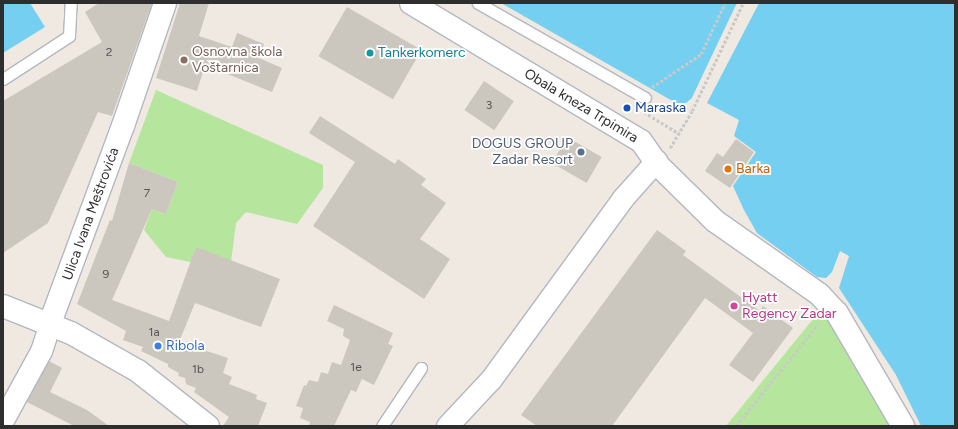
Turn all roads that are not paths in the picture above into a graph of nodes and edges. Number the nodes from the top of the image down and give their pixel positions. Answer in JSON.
{"nodes":[{"id":1,"x":71,"y":3,"type":"edge"},
{"id":2,"x":165,"y":3,"type":"edge"},
{"id":3,"x":411,"y":3,"type":"edge"},
{"id":4,"x":478,"y":3,"type":"edge"},
{"id":5,"x":3,"y":79,"type":"edge"},
{"id":6,"x":647,"y":93,"type":"road end"},
{"id":7,"x":657,"y":163,"type":"junction"},
{"id":8,"x":3,"y":306,"type":"edge"},
{"id":9,"x":50,"y":324,"type":"junction"},
{"id":10,"x":421,"y":368,"type":"dead end"},
{"id":11,"x":3,"y":420,"type":"edge"},
{"id":12,"x":208,"y":426,"type":"edge"},
{"id":13,"x":382,"y":426,"type":"edge"},
{"id":14,"x":447,"y":426,"type":"edge"},
{"id":15,"x":903,"y":426,"type":"edge"}],
"edges":[{"from":1,"to":5,"type":"lane"},
{"from":2,"to":9,"type":"street","name":"Ulica Ivana Meštrovića"},
{"from":3,"to":7,"type":"street","name":"Obala kneza Trpimira"},
{"from":4,"to":6,"type":"lane"},
{"from":7,"to":14,"type":"street"},
{"from":7,"to":15,"type":"street","name":"Obala kneza Trpimira"},
{"from":8,"to":9,"type":"street"},
{"from":9,"to":11,"type":"street","name":"Ulica Ivana Meštrovića"},
{"from":9,"to":12,"type":"street"},
{"from":10,"to":13,"type":"lane"}]}
